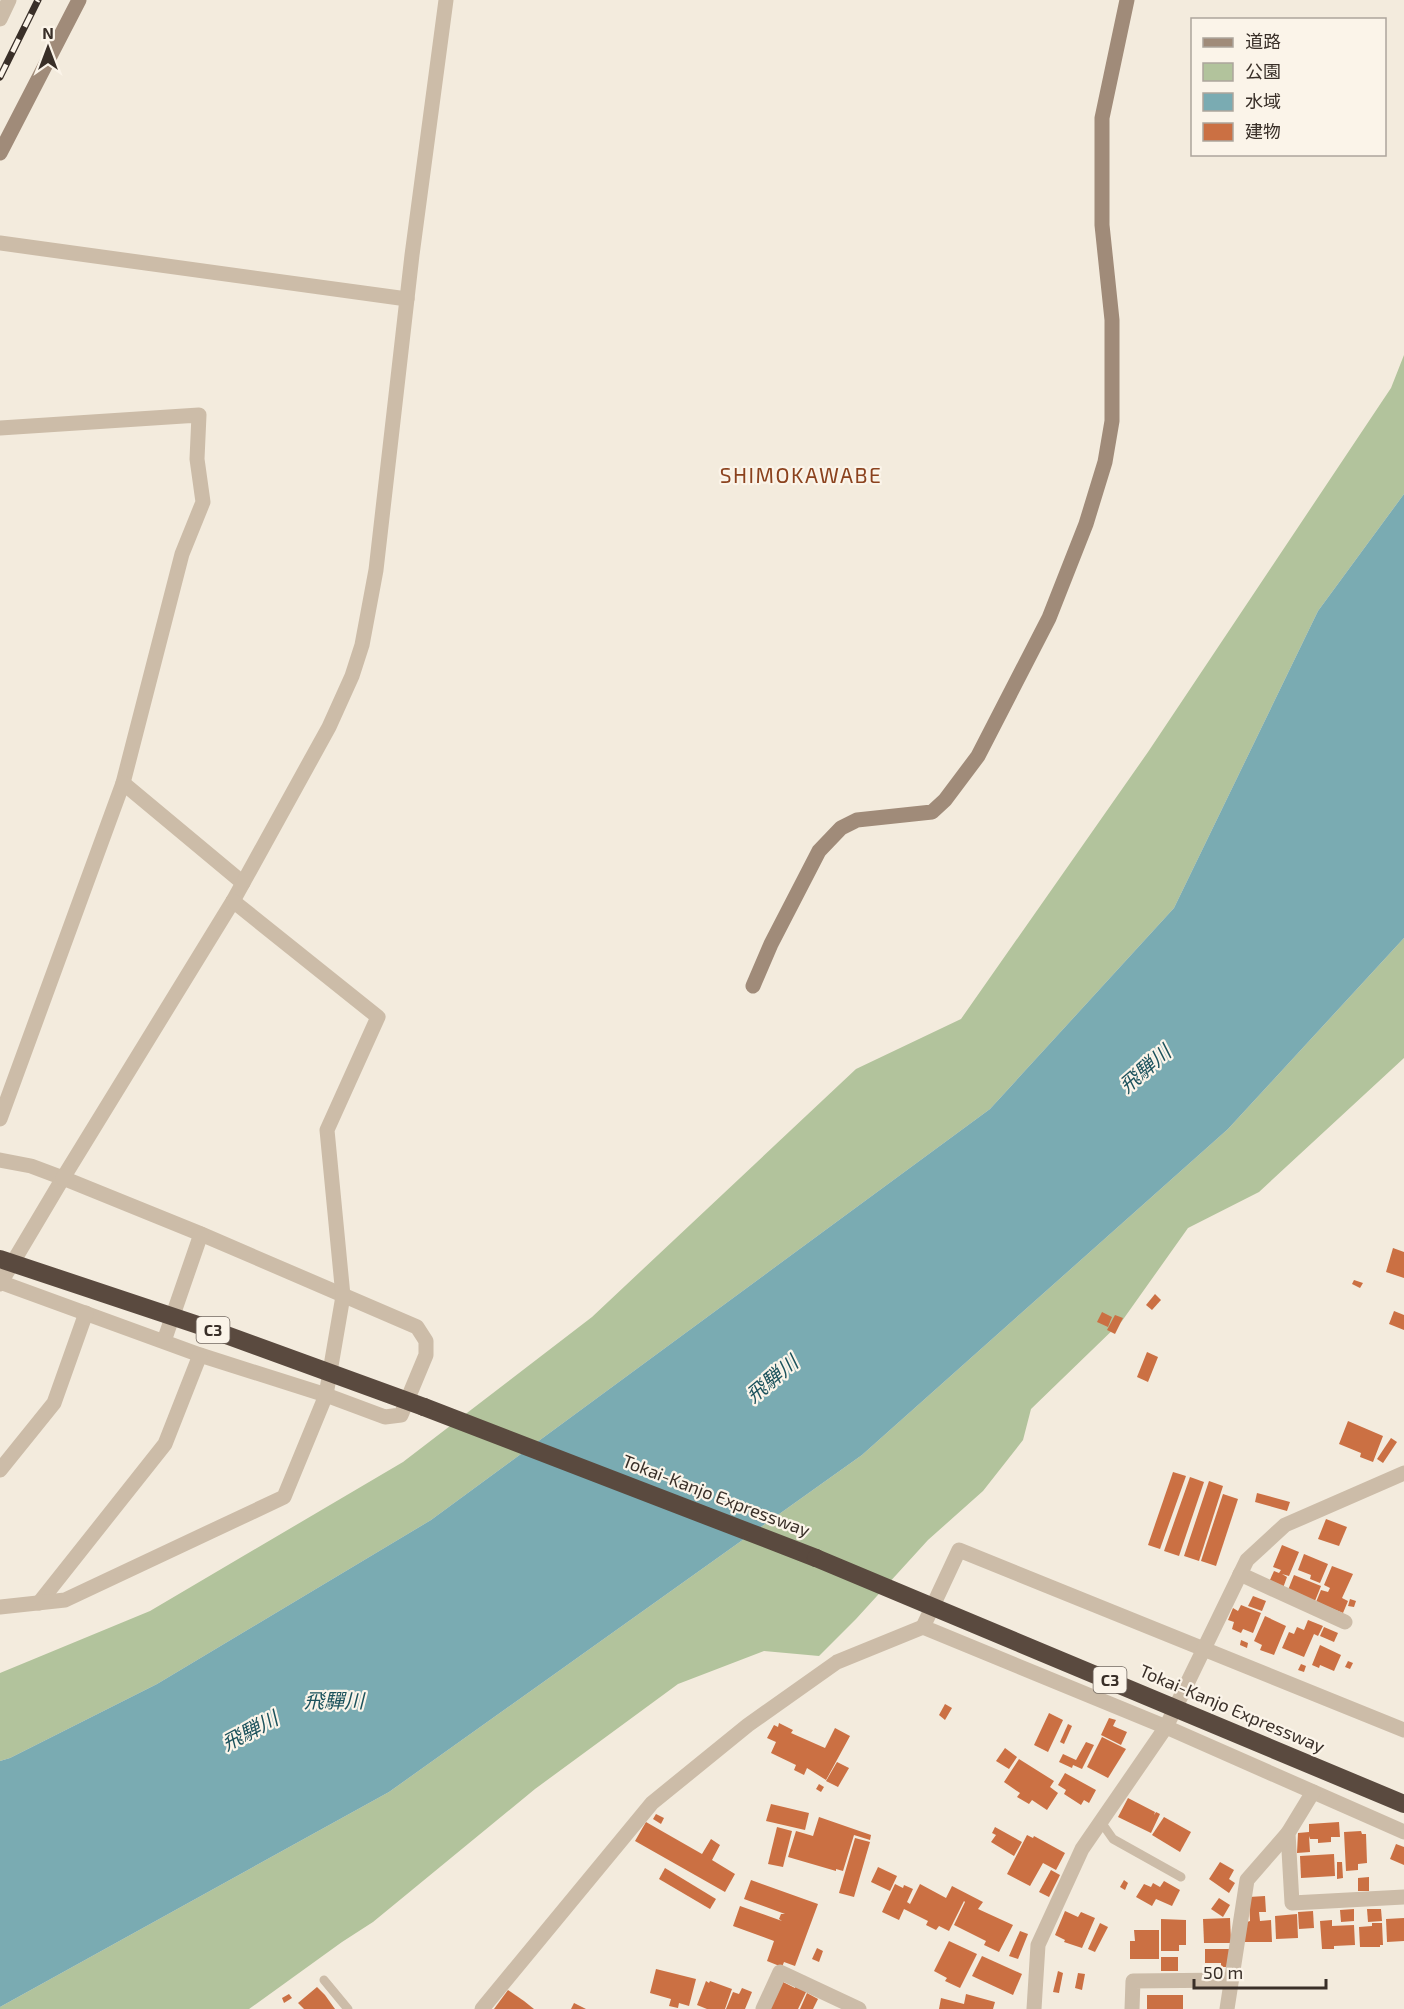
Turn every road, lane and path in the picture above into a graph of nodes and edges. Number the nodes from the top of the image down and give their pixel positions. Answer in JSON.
{"nodes":[{"id":1,"x":9,"y":0,"type":"edge"},
{"id":2,"x":80,"y":0,"type":"edge"},
{"id":3,"x":446,"y":0,"type":"edge"},
{"id":4,"x":1127,"y":0,"type":"edge"},
{"id":5,"x":0,"y":19,"type":"edge"},
{"id":6,"x":0,"y":153,"type":"edge"},
{"id":7,"x":0,"y":243,"type":"edge"},
{"id":8,"x":407,"y":299,"type":"junction"},
{"id":9,"x":0,"y":428,"type":"edge"},
{"id":10,"x":123,"y":783,"type":"junction"},
{"id":11,"x":243,"y":883,"type":"junction"},
{"id":12,"x":233,"y":901,"type":"junction"},
{"id":13,"x":753,"y":986,"type":"dead end"},
{"id":14,"x":0,"y":1119,"type":"edge"},
{"id":15,"x":0,"y":1160,"type":"edge"},
{"id":16,"x":63,"y":1178,"type":"junction"},
{"id":17,"x":201,"y":1234,"type":"junction"},
{"id":18,"x":0,"y":1259,"type":"edge"},
{"id":19,"x":0,"y":1283,"type":"edge"},
{"id":20,"x":343,"y":1296,"type":"junction"},
{"id":21,"x":86,"y":1313,"type":"junction"},
{"id":22,"x":164,"y":1341,"type":"junction"},
{"id":23,"x":200,"y":1355,"type":"junction"},
{"id":24,"x":326,"y":1395,"type":"junction"},
{"id":25,"x":0,"y":1470,"type":"edge"},
{"id":26,"x":1404,"y":1473,"type":"edge"},
{"id":27,"x":1240,"y":1574,"type":"junction"},
{"id":28,"x":39,"y":1603,"type":"junction"},
{"id":29,"x":0,"y":1607,"type":"edge"},
{"id":30,"x":1345,"y":1622,"type":"dead end"},
{"id":31,"x":923,"y":1627,"type":"junction"},
{"id":32,"x":1205,"y":1648,"type":"junction"},
{"id":33,"x":1166,"y":1728,"type":"junction"},
{"id":34,"x":1404,"y":1730,"type":"edge"},
{"id":35,"x":1313,"y":1792,"type":"junction"},
{"id":36,"x":1404,"y":1804,"type":"edge"},
{"id":37,"x":1101,"y":1822,"type":"junction"},
{"id":38,"x":1404,"y":1832,"type":"edge"},
{"id":39,"x":1288,"y":1833,"type":"junction"},
{"id":40,"x":1181,"y":1877,"type":"dead end"},
{"id":41,"x":1404,"y":1898,"type":"edge"},
{"id":42,"x":324,"y":1980,"type":"dead end"},
{"id":43,"x":1231,"y":1980,"type":"junction"},
{"id":44,"x":348,"y":2009,"type":"edge"},
{"id":45,"x":482,"y":2009,"type":"edge"},
{"id":46,"x":763,"y":2009,"type":"edge"},
{"id":47,"x":859,"y":2009,"type":"edge"},
{"id":48,"x":1034,"y":2009,"type":"edge"},
{"id":49,"x":1132,"y":2009,"type":"edge"},
{"id":50,"x":1227,"y":2009,"type":"edge"}],
"edges":[{"from":1,"to":5,"type":"street"},
{"from":2,"to":6,"type":"street"},
{"from":3,"to":8,"type":"street"},
{"from":4,"to":13,"type":"street"},
{"from":7,"to":8,"type":"street"},
{"from":8,"to":11,"type":"street"},
{"from":9,"to":10,"type":"street"},
{"from":10,"to":11,"type":"street"},
{"from":10,"to":14,"type":"street"},
{"from":11,"to":12,"type":"street"},
{"from":12,"to":16,"type":"street"},
{"from":12,"to":20,"type":"street"},
{"from":15,"to":16,"type":"street"},
{"from":16,"to":17,"type":"street"},
{"from":16,"to":19,"type":"street"},
{"from":17,"to":20,"type":"street"},
{"from":17,"to":22,"type":"street"},
{"from":18,"to":36,"type":"highway","name":"Tokai-Kanjo Expressway","number":"C3","bridge":true},
{"from":19,"to":21,"type":"street"},
{"from":20,"to":24,"type":"street"},
{"from":20,"to":24,"type":"street"},
{"from":21,"to":22,"type":"street"},
{"from":21,"to":25,"type":"street"},
{"from":22,"to":23,"type":"street"},
{"from":23,"to":24,"type":"street"},
{"from":23,"to":28,"type":"street"},
{"from":24,"to":28,"type":"street"},
{"from":26,"to":27,"type":"street"},
{"from":27,"to":30,"type":"street"},
{"from":27,"to":32,"type":"street"},
{"from":28,"to":29,"type":"street"},
{"from":31,"to":32,"type":"street"},
{"from":31,"to":33,"type":"street"},
{"from":31,"to":45,"type":"street"},
{"from":32,"to":33,"type":"street"},
{"from":32,"to":34,"type":"street"},
{"from":33,"to":35,"type":"street"},
{"from":33,"to":37,"type":"street"},
{"from":35,"to":38,"type":"street"},
{"from":35,"to":39,"type":"street"},
{"from":37,"to":40,"type":"lane"},
{"from":37,"to":48,"type":"street"},
{"from":39,"to":41,"type":"street"},
{"from":39,"to":43,"type":"street"},
{"from":42,"to":44,"type":"lane"},
{"from":43,"to":49,"type":"street"},
{"from":43,"to":50,"type":"street"},
{"from":46,"to":47,"type":"street"}]}
